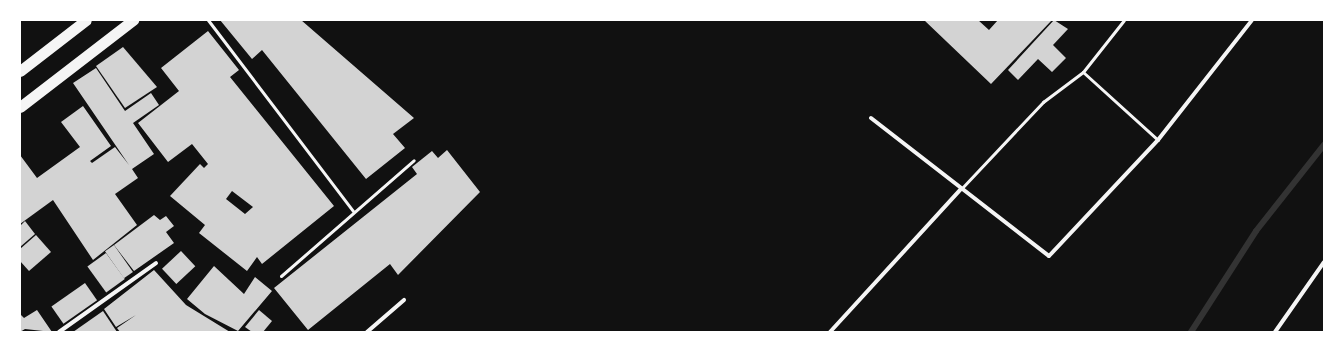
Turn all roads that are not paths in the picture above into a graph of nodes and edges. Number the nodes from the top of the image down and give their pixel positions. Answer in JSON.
{"nodes":[{"id":1,"x":86,"y":20,"type":"edge"},
{"id":2,"x":133,"y":20,"type":"edge"},
{"id":3,"x":208,"y":20,"type":"edge"},
{"id":4,"x":1124,"y":20,"type":"edge"},
{"id":5,"x":1252,"y":20,"type":"edge"},
{"id":6,"x":20,"y":71,"type":"edge"},
{"id":7,"x":1083,"y":72,"type":"junction"},
{"id":8,"x":20,"y":107,"type":"edge"},
{"id":9,"x":871,"y":118,"type":"dead end"},
{"id":10,"x":1158,"y":140,"type":"junction"},
{"id":11,"x":414,"y":160,"type":"dead end"},
{"id":12,"x":961,"y":189,"type":"junction"},
{"id":13,"x":354,"y":211,"type":"junction"},
{"id":14,"x":1324,"y":262,"type":"edge"},
{"id":15,"x":156,"y":263,"type":"dead end"},
{"id":16,"x":281,"y":276,"type":"dead end"},
{"id":17,"x":404,"y":300,"type":"dead end"},
{"id":18,"x":59,"y":332,"type":"edge"},
{"id":19,"x":367,"y":332,"type":"edge"},
{"id":20,"x":830,"y":332,"type":"edge"},
{"id":21,"x":1275,"y":332,"type":"edge"}],
"edges":[{"from":1,"to":6,"type":"highway"},
{"from":2,"to":8,"type":"highway"},
{"from":3,"to":13,"type":"lane"},
{"from":4,"to":7,"type":"lane"},
{"from":5,"to":10,"type":"street"},
{"from":7,"to":10,"type":"lane"},
{"from":7,"to":12,"type":"lane"},
{"from":9,"to":12,"type":"street"},
{"from":10,"to":12,"type":"street"},
{"from":11,"to":13,"type":"lane"},
{"from":12,"to":20,"type":"street"},
{"from":13,"to":16,"type":"lane"},
{"from":14,"to":21,"type":"street"},
{"from":15,"to":18,"type":"street"},
{"from":17,"to":19,"type":"street"}]}
